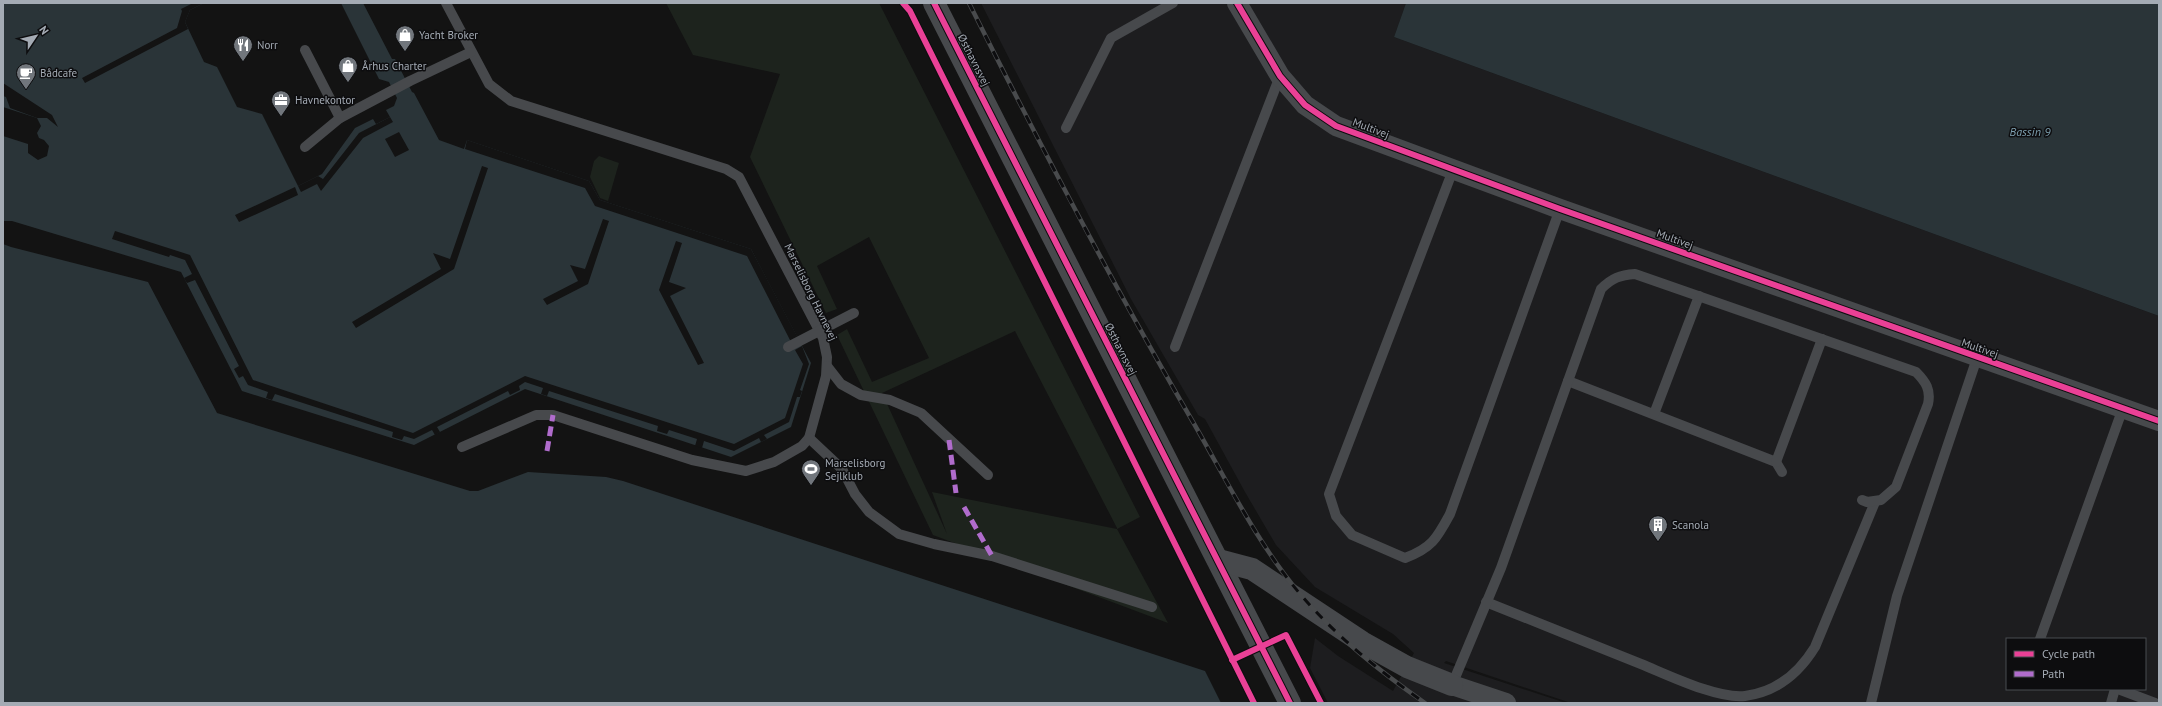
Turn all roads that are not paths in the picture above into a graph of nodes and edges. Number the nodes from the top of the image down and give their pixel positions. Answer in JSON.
{"nodes":[{"id":1,"x":446,"y":3,"type":"edge"},
{"id":2,"x":934,"y":3,"type":"edge"},
{"id":3,"x":1173,"y":3,"type":"edge"},
{"id":4,"x":1237,"y":3,"type":"edge"},
{"id":5,"x":305,"y":50,"type":"dead end"},
{"id":6,"x":471,"y":52,"type":"junction"},
{"id":7,"x":1280,"y":76,"type":"junction"},
{"id":8,"x":340,"y":118,"type":"junction"},
{"id":9,"x":1066,"y":128,"type":"dead end"},
{"id":10,"x":305,"y":147,"type":"dead end"},
{"id":11,"x":1453,"y":170,"type":"junction"},
{"id":12,"x":1560,"y":209,"type":"junction"},
{"id":13,"x":1699,"y":296,"type":"junction"},
{"id":14,"x":854,"y":314,"type":"dead end"},
{"id":15,"x":819,"y":331,"type":"junction"},
{"id":16,"x":1822,"y":339,"type":"junction"},
{"id":17,"x":788,"y":347,"type":"dead end"},
{"id":18,"x":1176,"y":347,"type":"dead end"},
{"id":19,"x":1977,"y":358,"type":"junction"},
{"id":20,"x":827,"y":366,"type":"junction"},
{"id":21,"x":1568,"y":381,"type":"junction"},
{"id":22,"x":2123,"y":408,"type":"junction"},
{"id":23,"x":1654,"y":414,"type":"junction"},
{"id":24,"x":2159,"y":422,"type":"edge"},
{"id":25,"x":810,"y":438,"type":"junction"},
{"id":26,"x":462,"y":447,"type":"dead end"},
{"id":27,"x":1776,"y":462,"type":"junction"},
{"id":28,"x":1782,"y":472,"type":"dead end"},
{"id":29,"x":988,"y":476,"type":"dead end"},
{"id":30,"x":1862,"y":500,"type":"dead end"},
{"id":31,"x":1874,"y":502,"type":"junction"},
{"id":32,"x":1218,"y":560,"type":"junction"},
{"id":33,"x":1486,"y":602,"type":"junction"},
{"id":34,"x":1152,"y":607,"type":"dead end"},
{"id":35,"x":2040,"y":638,"type":"edge"},
{"id":36,"x":1452,"y":685,"type":"junction"},
{"id":37,"x":2117,"y":690,"type":"edge"},
{"id":38,"x":2120,"y":690,"type":"edge"},
{"id":39,"x":1290,"y":703,"type":"edge"},
{"id":40,"x":1506,"y":703,"type":"edge"},
{"id":41,"x":1871,"y":703,"type":"edge"},
{"id":42,"x":2111,"y":703,"type":"edge"},
{"id":43,"x":2155,"y":703,"type":"edge"}],
"edges":[{"from":1,"to":6,"type":"lane","name":"Marselisborg Havnevej"},
{"from":2,"to":32,"type":"street","name":"Østhavnsvej"},
{"from":3,"to":9,"type":"lane"},
{"from":4,"to":7,"type":"street","name":"Multivej"},
{"from":5,"to":8,"type":"lane"},
{"from":6,"to":8,"type":"lane"},
{"from":6,"to":15,"type":"lane","name":"Marselisborg Havnevej"},
{"from":7,"to":11,"type":"street","name":"Multivej"},
{"from":7,"to":18,"type":"lane"},
{"from":8,"to":10,"type":"lane"},
{"from":11,"to":12,"type":"street","name":"Multivej"},
{"from":11,"to":12,"type":"lane"},
{"from":12,"to":19,"type":"street","name":"Multivej"},
{"from":13,"to":16,"type":"lane"},
{"from":13,"to":21,"type":"lane"},
{"from":13,"to":23,"type":"lane"},
{"from":14,"to":15,"type":"lane"},
{"from":15,"to":17,"type":"lane"},
{"from":15,"to":20,"type":"lane","name":"Marselisborg Havnevej"},
{"from":16,"to":27,"type":"lane"},
{"from":16,"to":31,"type":"lane"},
{"from":19,"to":22,"type":"street","name":"Multivej"},
{"from":19,"to":41,"type":"lane"},
{"from":20,"to":25,"type":"lane","name":"Marselisborg Havnevej"},
{"from":20,"to":29,"type":"lane"},
{"from":21,"to":23,"type":"lane"},
{"from":21,"to":33,"type":"lane"},
{"from":22,"to":24,"type":"street","name":"Multivej"},
{"from":22,"to":35,"type":"lane"},
{"from":23,"to":27,"type":"lane"},
{"from":25,"to":26,"type":"lane"},
{"from":25,"to":34,"type":"lane"},
{"from":27,"to":28,"type":"lane"},
{"from":30,"to":31,"type":"lane"},
{"from":31,"to":33,"type":"lane"},
{"from":32,"to":36,"type":"street"},
{"from":32,"to":39,"type":"street","name":"Østhavnsvej"},
{"from":33,"to":36,"type":"lane"},
{"from":36,"to":40,"type":"street"},
{"from":37,"to":42,"type":"lane"},
{"from":38,"to":43,"type":"lane"}]}
